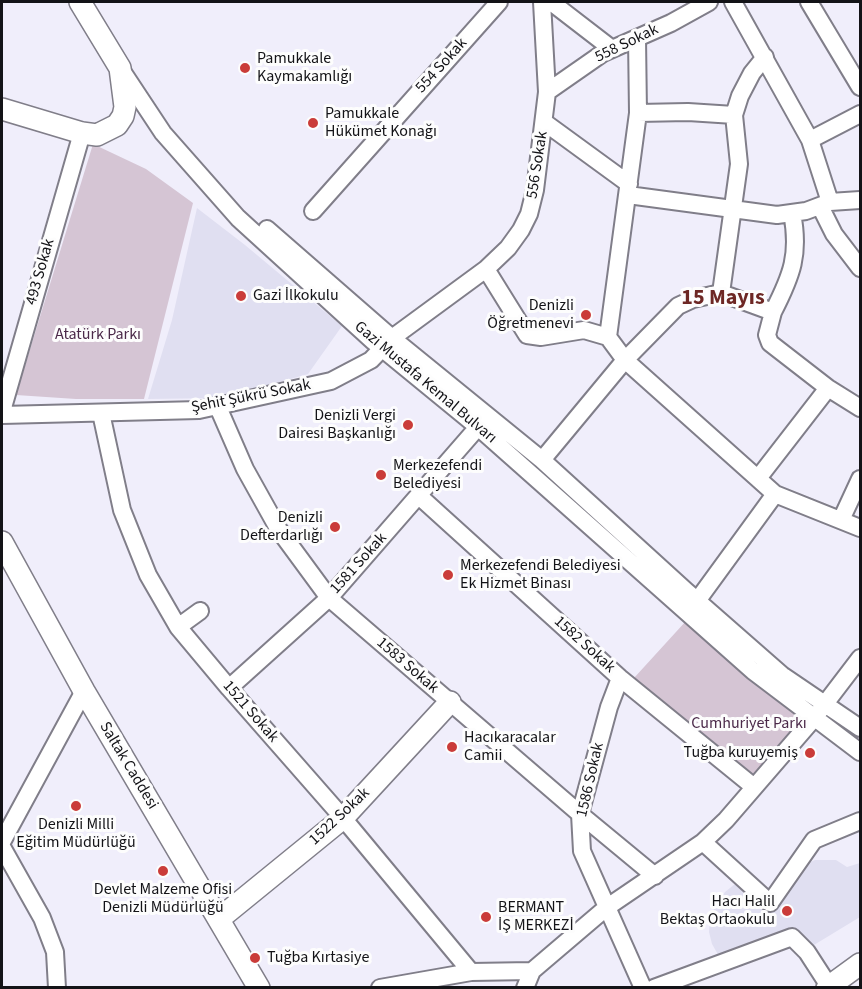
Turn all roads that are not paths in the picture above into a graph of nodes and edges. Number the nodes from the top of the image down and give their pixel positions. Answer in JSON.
{"nodes":[{"id":1,"x":80,"y":2,"type":"edge"},
{"id":2,"x":498,"y":2,"type":"edge"},
{"id":3,"x":542,"y":2,"type":"edge"},
{"id":4,"x":551,"y":2,"type":"edge"},
{"id":5,"x":709,"y":2,"type":"edge"},
{"id":6,"x":733,"y":2,"type":"edge"},
{"id":7,"x":809,"y":2,"type":"edge"},
{"id":8,"x":637,"y":38,"type":"junction"},
{"id":9,"x":612,"y":49,"type":"junction"},
{"id":10,"x":765,"y":57,"type":"junction"},
{"id":11,"x":120,"y":68,"type":"junction"},
{"id":12,"x":861,"y":87,"type":"edge"},
{"id":13,"x":546,"y":92,"type":"junction"},
{"id":14,"x":2,"y":109,"type":"edge"},
{"id":15,"x":638,"y":113,"type":"junction"},
{"id":16,"x":861,"y":114,"type":"edge"},
{"id":17,"x":734,"y":115,"type":"junction"},
{"id":18,"x":544,"y":122,"type":"junction"},
{"id":19,"x":82,"y":133,"type":"junction"},
{"id":20,"x":810,"y":140,"type":"junction"},
{"id":21,"x":628,"y":190,"type":"junction"},
{"id":22,"x":861,"y":200,"type":"edge"},
{"id":23,"x":825,"y":204,"type":"junction"},
{"id":24,"x":733,"y":210,"type":"junction"},
{"id":25,"x":313,"y":211,"type":"dead end"},
{"id":26,"x":792,"y":213,"type":"junction"},
{"id":27,"x":861,"y":268,"type":"edge"},
{"id":28,"x":486,"y":269,"type":"junction"},
{"id":29,"x":721,"y":293,"type":"junction"},
{"id":30,"x":773,"y":312,"type":"junction"},
{"id":31,"x":608,"y":337,"type":"junction"},
{"id":32,"x":387,"y":344,"type":"junction"},
{"id":33,"x":625,"y":360,"type":"junction"},
{"id":34,"x":828,"y":388,"type":"junction"},
{"id":35,"x":218,"y":407,"type":"junction"},
{"id":36,"x":861,"y":408,"type":"edge"},
{"id":37,"x":2,"y":413,"type":"edge"},
{"id":38,"x":100,"y":414,"type":"junction"},
{"id":39,"x":472,"y":433,"type":"junction"},
{"id":40,"x":542,"y":460,"type":"junction"},
{"id":41,"x":759,"y":477,"type":"junction"},
{"id":42,"x":861,"y":478,"type":"edge"},
{"id":43,"x":775,"y":494,"type":"junction"},
{"id":44,"x":419,"y":496,"type":"junction"},
{"id":45,"x":841,"y":520,"type":"junction"},
{"id":46,"x":861,"y":528,"type":"edge"},
{"id":47,"x":2,"y":542,"type":"edge"},
{"id":48,"x":329,"y":598,"type":"junction"},
{"id":49,"x":697,"y":601,"type":"junction"},
{"id":50,"x":197,"y":607,"type":"dead end"},
{"id":51,"x":176,"y":623,"type":"junction"},
{"id":52,"x":857,"y":662,"type":"edge"},
{"id":53,"x":620,"y":678,"type":"junction"},
{"id":54,"x":229,"y":688,"type":"junction"},
{"id":55,"x":84,"y":691,"type":"junction"},
{"id":56,"x":450,"y":702,"type":"junction"},
{"id":57,"x":820,"y":711,"type":"junction"},
{"id":58,"x":861,"y":728,"type":"edge"},
{"id":59,"x":861,"y":752,"type":"edge"},
{"id":60,"x":754,"y":787,"type":"junction"},
{"id":61,"x":580,"y":814,"type":"junction"},
{"id":62,"x":343,"y":818,"type":"junction"},
{"id":63,"x":861,"y":821,"type":"edge"},
{"id":64,"x":2,"y":842,"type":"edge"},
{"id":65,"x":703,"y":842,"type":"junction"},
{"id":66,"x":2,"y":847,"type":"edge"},
{"id":67,"x":655,"y":876,"type":"junction"},
{"id":68,"x":606,"y":908,"type":"junction"},
{"id":69,"x":219,"y":919,"type":"junction"},
{"id":70,"x":861,"y":964,"type":"edge"},
{"id":71,"x":532,"y":971,"type":"junction"},
{"id":72,"x":471,"y":972,"type":"junction"},
{"id":73,"x":57,"y":987,"type":"edge"},
{"id":74,"x":259,"y":987,"type":"edge"},
{"id":75,"x":380,"y":987,"type":"edge"},
{"id":76,"x":525,"y":987,"type":"edge"},
{"id":77,"x":643,"y":987,"type":"edge"},
{"id":78,"x":654,"y":987,"type":"edge"},
{"id":79,"x":828,"y":987,"type":"edge"}],
"edges":[{"from":1,"to":11,"type":"main road"},
{"from":2,"to":25,"type":"street","name":"554 Sokak"},
{"from":3,"to":13,"type":"street","name":"556 Sokak"},
{"from":4,"to":9,"type":"street"},
{"from":5,"to":8,"type":"street","name":"558 Sokak"},
{"from":6,"to":10,"type":"street"},
{"from":7,"to":12,"type":"street"},
{"from":8,"to":9,"type":"street","name":"558 Sokak"},
{"from":8,"to":15,"type":"street"},
{"from":9,"to":13,"type":"street","name":"558 Sokak"},
{"from":10,"to":17,"type":"street"},
{"from":10,"to":20,"type":"street"},
{"from":11,"to":19,"type":"main road"},
{"from":11,"to":32,"type":"street","name":"Gazi Mustafa Kemal Bulvarı"},
{"from":13,"to":18,"type":"street","name":"556 Sokak"},
{"from":14,"to":19,"type":"main road"},
{"from":15,"to":17,"type":"street"},
{"from":15,"to":21,"type":"street"},
{"from":16,"to":20,"type":"street"},
{"from":17,"to":24,"type":"street"},
{"from":18,"to":21,"type":"street"},
{"from":18,"to":28,"type":"street","name":"556 Sokak"},
{"from":19,"to":37,"type":"street","name":"493 Sokak"},
{"from":20,"to":23,"type":"street"},
{"from":21,"to":24,"type":"street"},
{"from":21,"to":31,"type":"street"},
{"from":22,"to":23,"type":"street"},
{"from":23,"to":26,"type":"street"},
{"from":23,"to":27,"type":"street"},
{"from":24,"to":26,"type":"street"},
{"from":24,"to":29,"type":"street"},
{"from":26,"to":30,"type":"street"},
{"from":28,"to":31,"type":"street"},
{"from":28,"to":32,"type":"street","name":"556 Sokak"},
{"from":29,"to":30,"type":"street"},
{"from":29,"to":33,"type":"street"},
{"from":30,"to":34,"type":"street"},
{"from":31,"to":33,"type":"street"},
{"from":32,"to":35,"type":"street","name":"Şehit Şükrü Sokak"},
{"from":32,"to":39,"type":"street","name":"Gazi Mustafa Kemal Bulvarı"},
{"from":32,"to":40,"type":"street","name":"Gazi Mustafa Kemal Bulvarı"},
{"from":33,"to":40,"type":"street"},
{"from":33,"to":41,"type":"street"},
{"from":34,"to":36,"type":"street"},
{"from":34,"to":41,"type":"street"},
{"from":35,"to":38,"type":"street","name":"Şehit Şükrü Sokak"},
{"from":35,"to":48,"type":"street","name":"1583 Sokak"},
{"from":37,"to":38,"type":"street","name":"Şehit Şükrü Sokak"},
{"from":38,"to":51,"type":"street","name":"1521 Sokak"},
{"from":39,"to":44,"type":"street","name":"1581 Sokak"},
{"from":39,"to":57,"type":"street","name":"Gazi Mustafa Kemal Bulvarı"},
{"from":40,"to":49,"type":"street","name":"Gazi Mustafa Kemal Bulvarı"},
{"from":41,"to":43,"type":"street"},
{"from":42,"to":45,"type":"street"},
{"from":43,"to":45,"type":"street"},
{"from":43,"to":49,"type":"street"},
{"from":44,"to":48,"type":"street","name":"1581 Sokak"},
{"from":44,"to":53,"type":"street","name":"1582 Sokak"},
{"from":45,"to":46,"type":"street"},
{"from":47,"to":55,"type":"main road","name":"Saltak Caddesi"},
{"from":48,"to":54,"type":"street","name":"1581 Sokak"},
{"from":48,"to":56,"type":"street","name":"1583 Sokak"},
{"from":49,"to":57,"type":"street","name":"Gazi Mustafa Kemal Bulvarı"},
{"from":50,"to":51,"type":"street"},
{"from":51,"to":54,"type":"street","name":"1521 Sokak"},
{"from":52,"to":57,"type":"street"},
{"from":53,"to":60,"type":"street","name":"1582 Sokak"},
{"from":53,"to":61,"type":"street","name":"1586 Sokak"},
{"from":54,"to":62,"type":"street","name":"1521 Sokak"},
{"from":55,"to":64,"type":"street"},
{"from":55,"to":69,"type":"main road","name":"Saltak Caddesi"},
{"from":56,"to":61,"type":"street","name":"1583 Sokak"},
{"from":56,"to":62,"type":"main road","name":"1522 Sokak"},
{"from":57,"to":58,"type":"street","name":"Gazi Mustafa Kemal Bulvarı"},
{"from":57,"to":59,"type":"street","name":"Gazi Mustafa Kemal Bulvarı"},
{"from":57,"to":60,"type":"street"},
{"from":60,"to":65,"type":"street"},
{"from":61,"to":67,"type":"street","name":"1583 Sokak"},
{"from":61,"to":68,"type":"street","name":"1586 Sokak"},
{"from":62,"to":69,"type":"main road","name":"1522 Sokak"},
{"from":62,"to":72,"type":"street","name":"1521 Sokak"},
{"from":63,"to":65,"type":"street"},
{"from":65,"to":67,"type":"street"},
{"from":66,"to":73,"type":"street"},
{"from":67,"to":68,"type":"street"},
{"from":68,"to":71,"type":"street"},
{"from":68,"to":77,"type":"street","name":"1586 Sokak"},
{"from":69,"to":74,"type":"main road","name":"Saltak Caddesi"},
{"from":70,"to":79,"type":"main road"},
{"from":71,"to":72,"type":"street"},
{"from":71,"to":76,"type":"street"},
{"from":72,"to":75,"type":"street"},
{"from":78,"to":79,"type":"street"}]}
